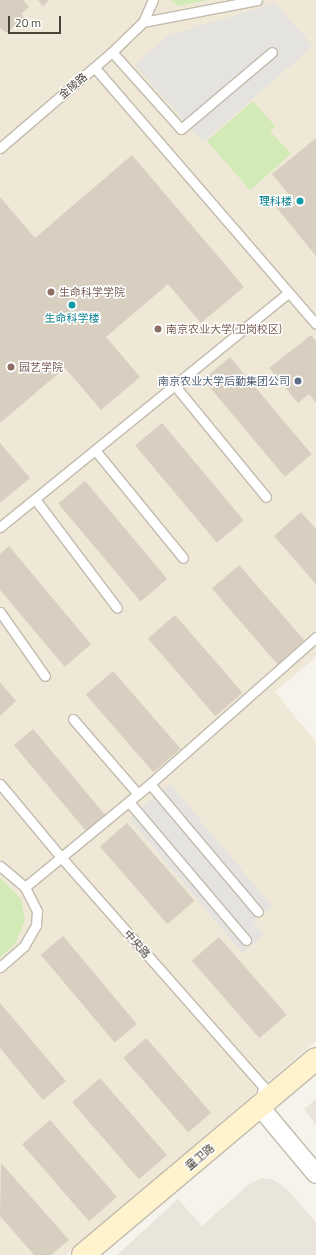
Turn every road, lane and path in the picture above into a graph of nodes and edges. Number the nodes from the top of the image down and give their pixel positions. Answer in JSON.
{"nodes":[{"id":1,"x":153,"y":0,"type":"edge"},
{"id":2,"x":258,"y":0,"type":"edge"},
{"id":3,"x":143,"y":22,"type":"junction"},
{"id":4,"x":112,"y":52,"type":"junction"},
{"id":5,"x":272,"y":52,"type":"dead end"},
{"id":6,"x":95,"y":68,"type":"junction"},
{"id":7,"x":0,"y":148,"type":"edge"},
{"id":8,"x":288,"y":293,"type":"junction"},
{"id":9,"x":316,"y":324,"type":"edge"},
{"id":10,"x":176,"y":387,"type":"junction"},
{"id":11,"x":95,"y":450,"type":"junction"},
{"id":12,"x":266,"y":497,"type":"dead end"},
{"id":13,"x":35,"y":499,"type":"junction"},
{"id":14,"x":0,"y":527,"type":"edge"},
{"id":15,"x":183,"y":558,"type":"dead end"},
{"id":16,"x":118,"y":608,"type":"dead end"},
{"id":17,"x":0,"y":612,"type":"edge"},
{"id":18,"x":316,"y":637,"type":"edge"},
{"id":19,"x":45,"y":676,"type":"dead end"},
{"id":20,"x":73,"y":719,"type":"dead end"},
{"id":21,"x":0,"y":784,"type":"edge"},
{"id":22,"x":150,"y":784,"type":"junction"},
{"id":23,"x":138,"y":794,"type":"junction"},
{"id":24,"x":129,"y":802,"type":"junction"},
{"id":25,"x":60,"y":856,"type":"junction"},
{"id":26,"x":0,"y":866,"type":"edge"},
{"id":27,"x":25,"y":887,"type":"junction"},
{"id":28,"x":258,"y":912,"type":"dead end"},
{"id":29,"x":246,"y":940,"type":"dead end"},
{"id":30,"x":0,"y":967,"type":"edge"},
{"id":31,"x":316,"y":1059,"type":"edge"},
{"id":32,"x":260,"y":1107,"type":"junction"},
{"id":33,"x":316,"y":1174,"type":"edge"},
{"id":34,"x":83,"y":1255,"type":"edge"}],
"edges":[{"from":1,"to":3,"type":"lane"},
{"from":2,"to":3,"type":"lane"},
{"from":3,"to":4,"type":"lane","name":"金陵路"},
{"from":4,"to":5,"type":"lane"},
{"from":4,"to":6,"type":"lane","name":"金陵路"},
{"from":6,"to":7,"type":"lane","name":"金陵路"},
{"from":6,"to":8,"type":"lane"},
{"from":8,"to":9,"type":"lane"},
{"from":8,"to":10,"type":"lane"},
{"from":10,"to":11,"type":"lane"},
{"from":10,"to":12,"type":"lane"},
{"from":11,"to":13,"type":"lane"},
{"from":11,"to":15,"type":"lane"},
{"from":13,"to":14,"type":"lane"},
{"from":13,"to":16,"type":"lane"},
{"from":17,"to":19,"type":"lane"},
{"from":18,"to":22,"type":"lane"},
{"from":20,"to":23,"type":"lane"},
{"from":21,"to":25,"type":"lane","name":"中央路"},
{"from":22,"to":23,"type":"lane"},
{"from":22,"to":28,"type":"lane"},
{"from":23,"to":24,"type":"lane"},
{"from":24,"to":25,"type":"lane"},
{"from":24,"to":29,"type":"lane"},
{"from":25,"to":27,"type":"lane"},
{"from":25,"to":32,"type":"lane","name":"中央路"},
{"from":26,"to":27,"type":"lane"},
{"from":27,"to":30,"type":"lane"},
{"from":31,"to":32,"type":"street","name":"童卫路"},
{"from":32,"to":33,"type":"street"},
{"from":32,"to":34,"type":"street","name":"童卫路"}]}
